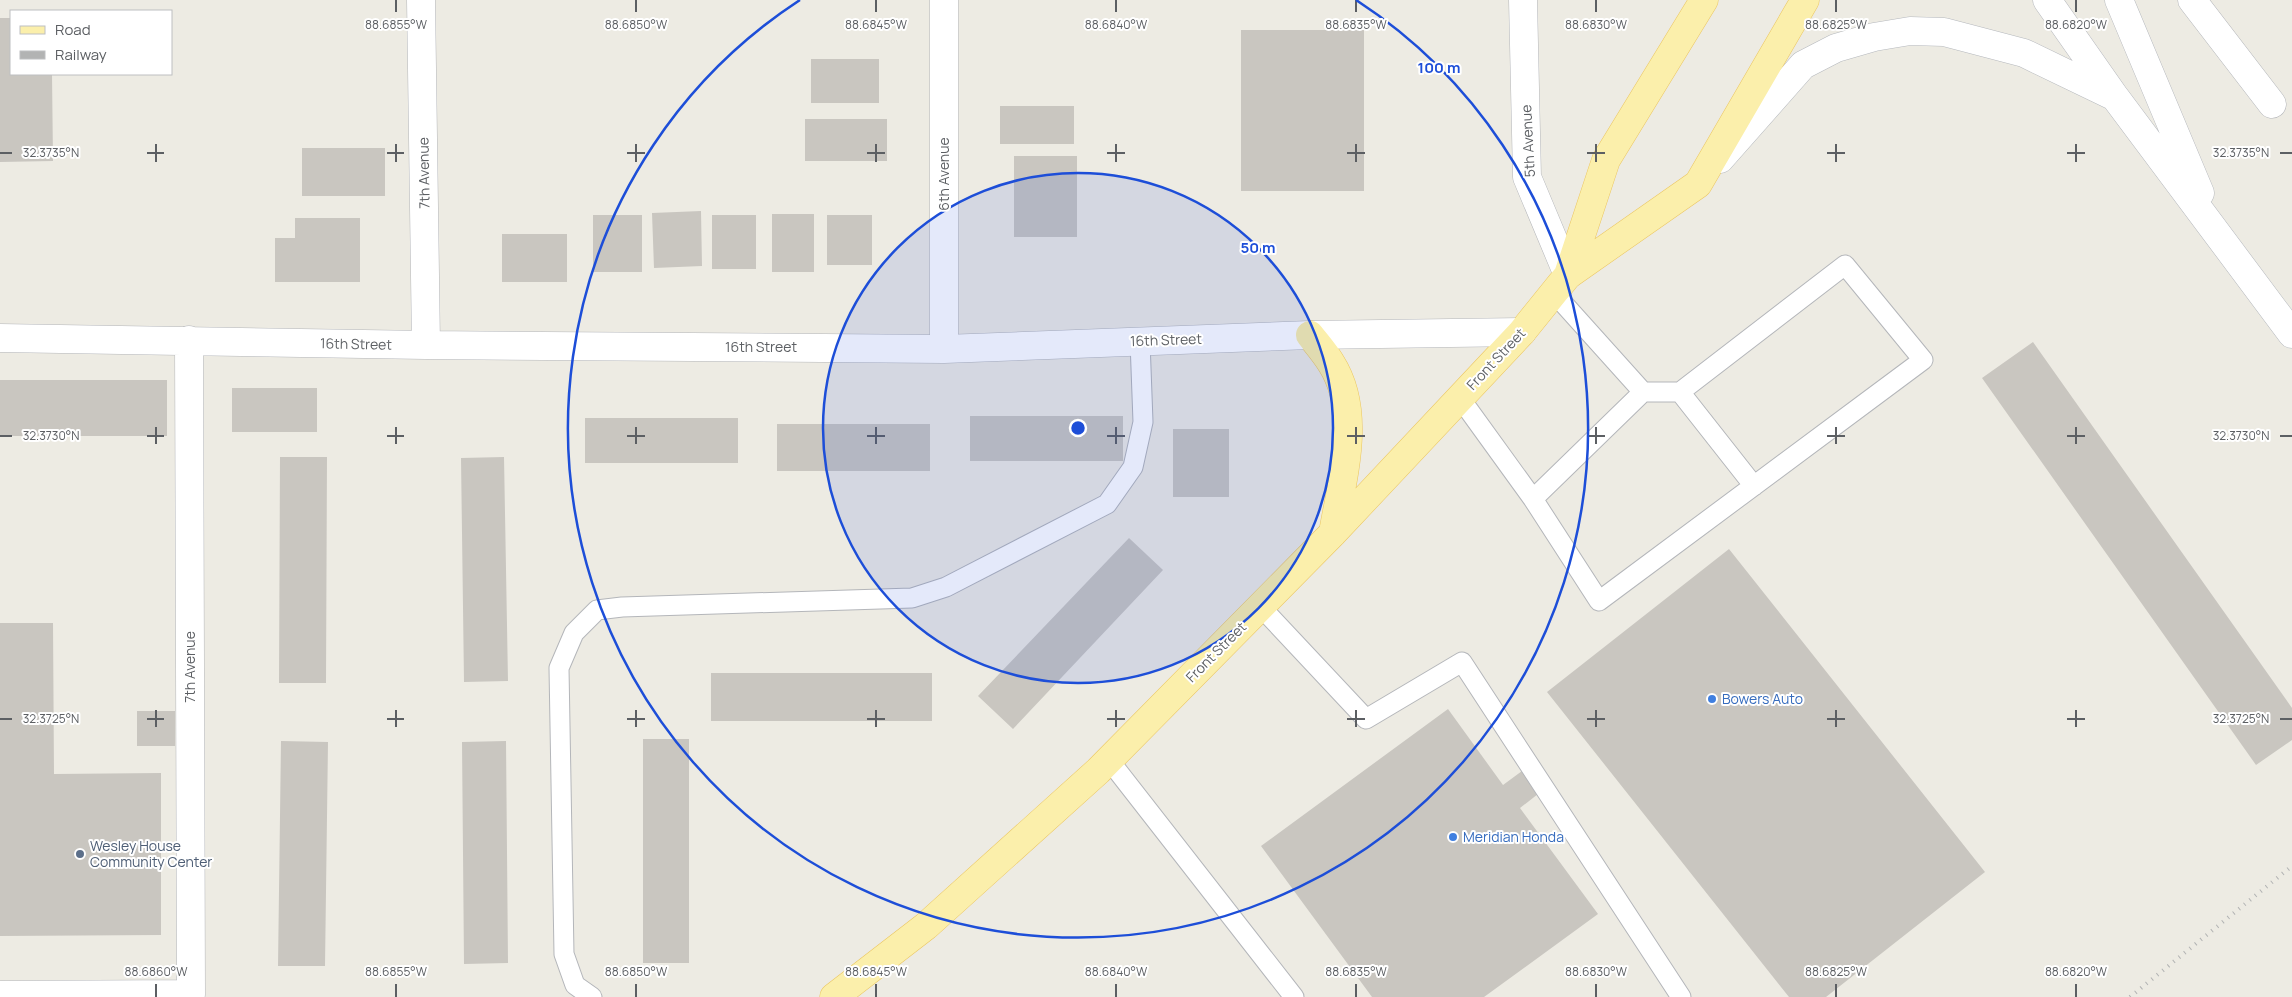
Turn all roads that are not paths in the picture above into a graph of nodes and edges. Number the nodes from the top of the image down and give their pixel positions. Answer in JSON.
{"nodes":[{"id":1,"x":421,"y":0,"type":"edge"},
{"id":2,"x":944,"y":0,"type":"edge"},
{"id":3,"x":1523,"y":0,"type":"edge"},
{"id":4,"x":1704,"y":0,"type":"edge"},
{"id":5,"x":1805,"y":0,"type":"edge"},
{"id":6,"x":2047,"y":0,"type":"edge"},
{"id":7,"x":2119,"y":0,"type":"edge"},
{"id":8,"x":2192,"y":0,"type":"edge"},
{"id":9,"x":2115,"y":97,"type":"junction"},
{"id":10,"x":2272,"y":104,"type":"dead end"},
{"id":11,"x":1698,"y":184,"type":"junction"},
{"id":12,"x":2216,"y":231,"type":"junction"},
{"id":13,"x":1561,"y":284,"type":"junction"},
{"id":14,"x":1522,"y":332,"type":"junction"},
{"id":15,"x":2292,"y":334,"type":"edge"},
{"id":16,"x":1310,"y":335,"type":"junction"},
{"id":17,"x":0,"y":338,"type":"edge"},
{"id":18,"x":189,"y":340,"type":"junction"},
{"id":19,"x":1140,"y":341,"type":"junction"},
{"id":20,"x":426,"y":345,"type":"junction"},
{"id":21,"x":944,"y":349,"type":"junction"},
{"id":22,"x":1643,"y":392,"type":"junction"},
{"id":23,"x":1680,"y":392,"type":"junction"},
{"id":24,"x":1460,"y":398,"type":"junction"},
{"id":25,"x":1754,"y":486,"type":"junction"},
{"id":26,"x":1533,"y":499,"type":"junction"},
{"id":27,"x":1333,"y":533,"type":"junction"},
{"id":28,"x":1261,"y":606,"type":"junction"},
{"id":29,"x":1109,"y":760,"type":"junction"},
{"id":30,"x":0,"y":995,"type":"edge"},
{"id":31,"x":592,"y":997,"type":"edge"},
{"id":32,"x":834,"y":997,"type":"edge"},
{"id":33,"x":1294,"y":997,"type":"edge"},
{"id":34,"x":1681,"y":997,"type":"edge"}],
"edges":[{"from":1,"to":20,"type":"street","name":"7th Avenue"},
{"from":2,"to":21,"type":"street","name":"6th Avenue"},
{"from":3,"to":13,"type":"street","name":"5th Avenue"},
{"from":4,"to":13,"type":"main road","name":"Front Street"},
{"from":5,"to":11,"type":"main road","name":"Front Street"},
{"from":6,"to":9,"type":"street"},
{"from":7,"to":12,"type":"street"},
{"from":8,"to":10,"type":"street"},
{"from":9,"to":11,"type":"street"},
{"from":9,"to":12,"type":"street"},
{"from":11,"to":13,"type":"main road","name":"Front Street"},
{"from":12,"to":15,"type":"street"},
{"from":13,"to":14,"type":"main road","name":"Front Street"},
{"from":13,"to":22,"type":"lane"},
{"from":14,"to":16,"type":"street","name":"16th Street"},
{"from":14,"to":24,"type":"main road","name":"Front Street"},
{"from":16,"to":19,"type":"street","name":"16th Street"},
{"from":16,"to":27,"type":"main road"},
{"from":17,"to":18,"type":"street","name":"16th Street"},
{"from":18,"to":20,"type":"street","name":"16th Street"},
{"from":18,"to":30,"type":"street","name":"7th Avenue"},
{"from":19,"to":21,"type":"street","name":"16th Street"},
{"from":19,"to":31,"type":"lane"},
{"from":20,"to":21,"type":"street","name":"16th Street"},
{"from":22,"to":23,"type":"lane"},
{"from":22,"to":26,"type":"lane"},
{"from":23,"to":25,"type":"lane"},
{"from":23,"to":25,"type":"lane"},
{"from":24,"to":26,"type":"lane"},
{"from":24,"to":27,"type":"main road","name":"Front Street"},
{"from":25,"to":26,"type":"lane"},
{"from":27,"to":28,"type":"main road","name":"Front Street"},
{"from":28,"to":29,"type":"main road","name":"Front Street"},
{"from":28,"to":34,"type":"lane"},
{"from":29,"to":32,"type":"main road","name":"Front Street"},
{"from":29,"to":33,"type":"lane"}]}
